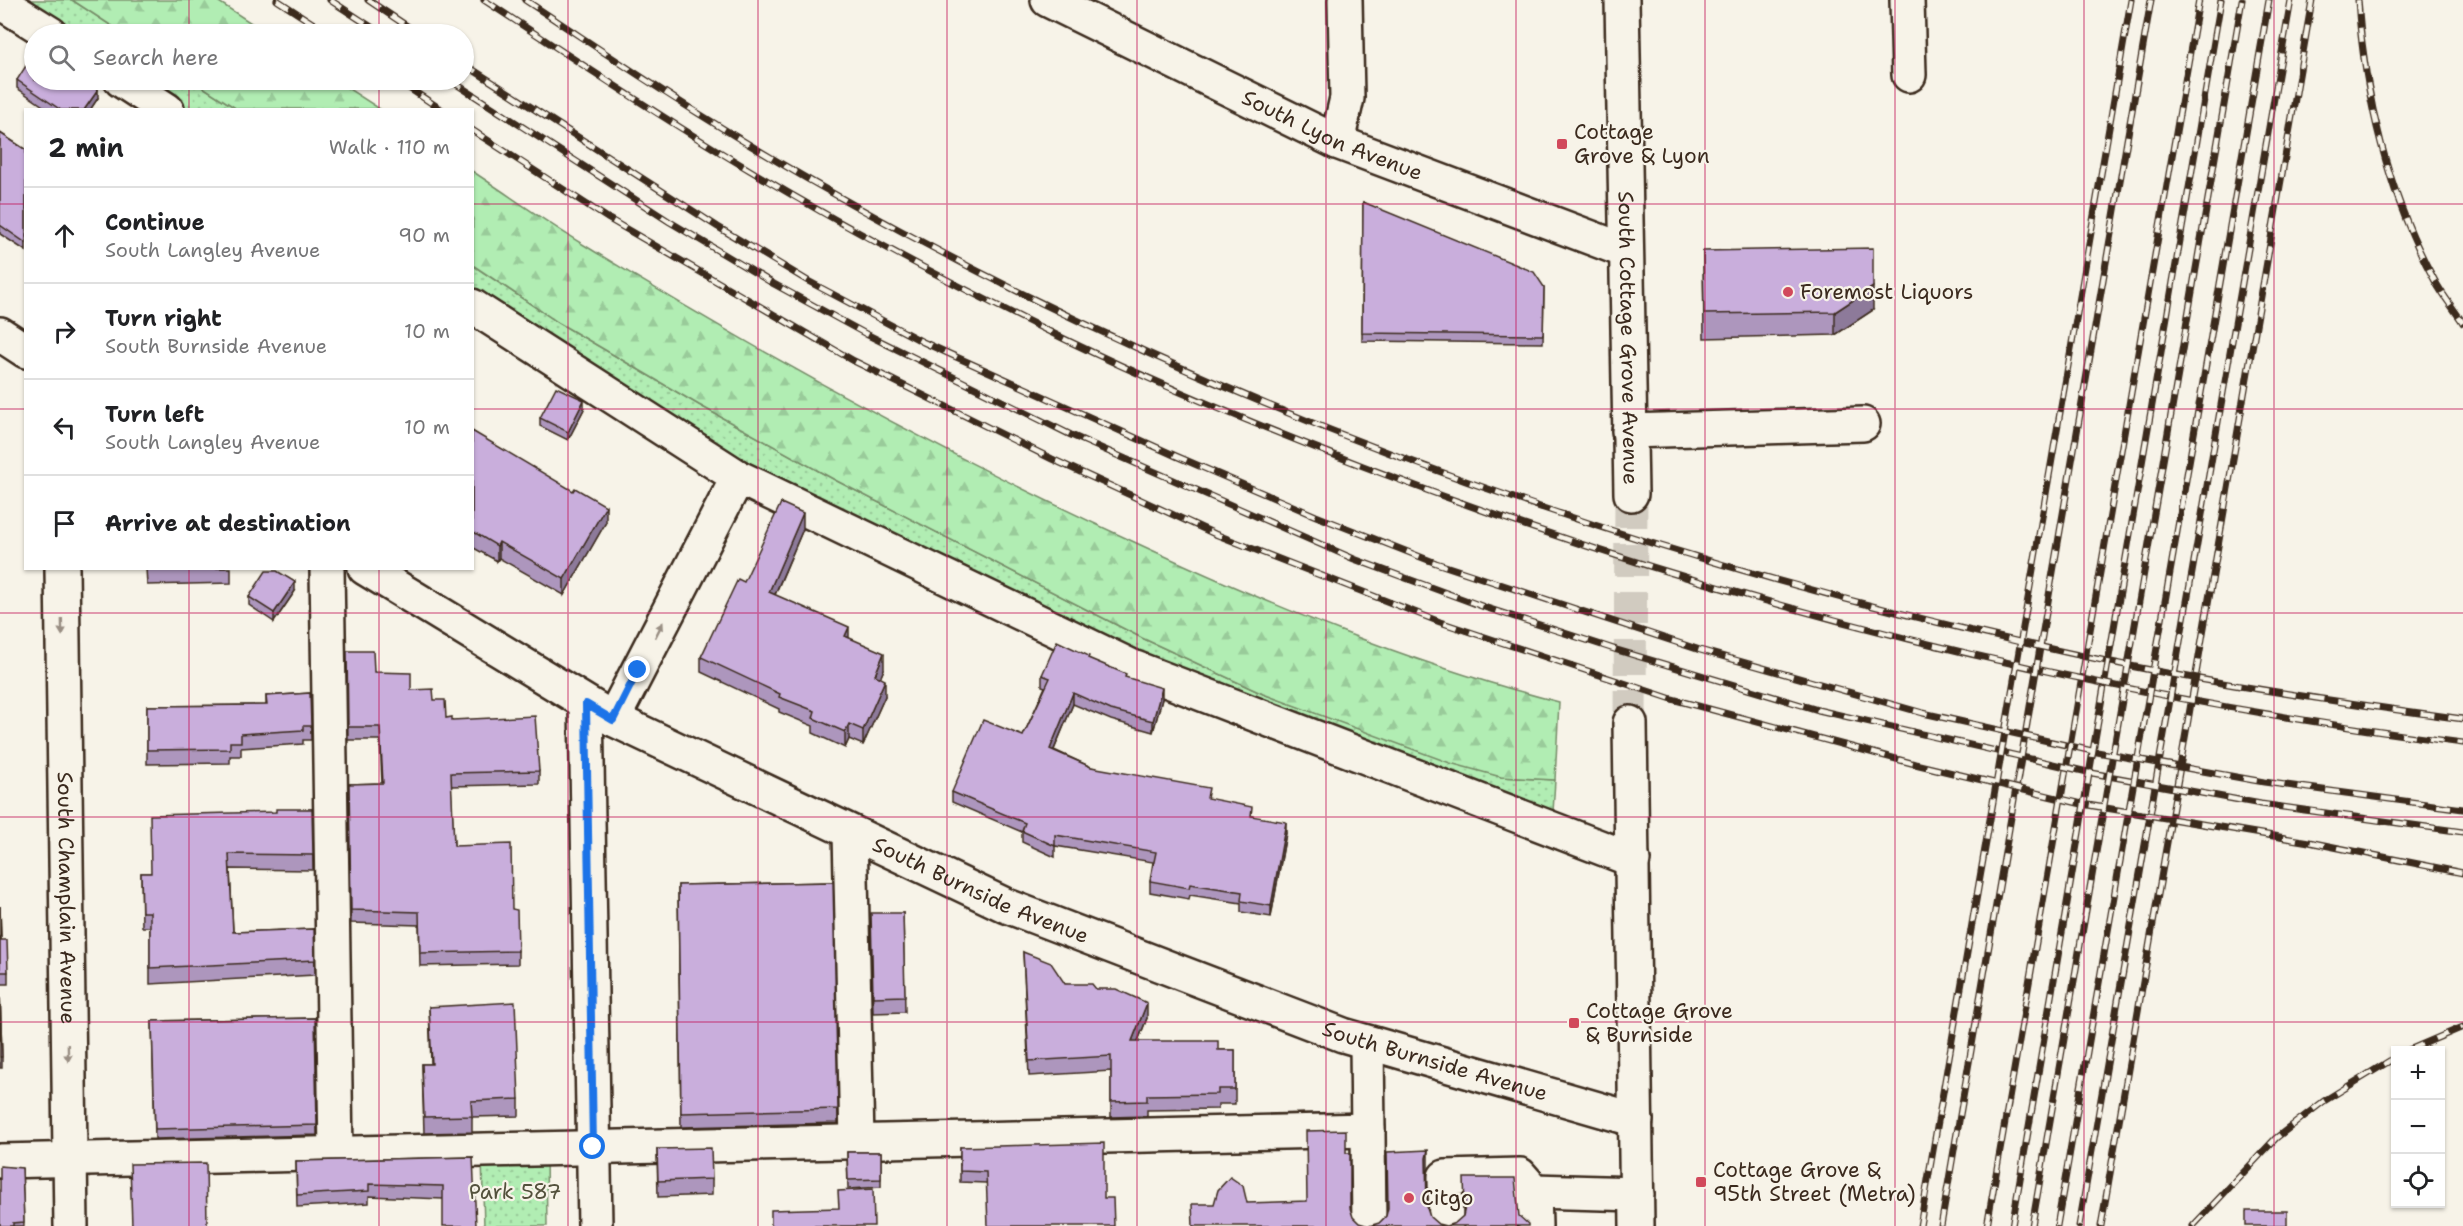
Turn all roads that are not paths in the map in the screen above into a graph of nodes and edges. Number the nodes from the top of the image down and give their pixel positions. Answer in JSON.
{"nodes":[{"id":1,"x":1049,"y":0,"type":"edge"},
{"id":2,"x":1345,"y":0,"type":"edge"},
{"id":3,"x":1622,"y":0,"type":"edge"},
{"id":4,"x":1907,"y":0,"type":"edge"},
{"id":5,"x":0,"y":2,"type":"edge"},
{"id":6,"x":35,"y":24,"type":"edge"},
{"id":7,"x":1909,"y":75,"type":"dead end"},
{"id":8,"x":136,"y":90,"type":"edge"},
{"id":9,"x":164,"y":108,"type":"edge"},
{"id":10,"x":1337,"y":142,"type":"junction"},
{"id":11,"x":1626,"y":251,"type":"junction"},
{"id":12,"x":474,"y":307,"type":"edge"},
{"id":13,"x":0,"y":334,"type":"edge"},
{"id":14,"x":24,"y":350,"type":"edge"},
{"id":15,"x":1863,"y":424,"type":"dead end"},
{"id":16,"x":1629,"y":431,"type":"junction"},
{"id":17,"x":738,"y":477,"type":"junction"},
{"id":18,"x":1631,"y":494,"type":"tunnel mouth"},
{"id":19,"x":62,"y":570,"type":"edge"},
{"id":20,"x":327,"y":570,"type":"edge"},
{"id":21,"x":368,"y":570,"type":"edge"},
{"id":22,"x":600,"y":712,"type":"junction"},
{"id":23,"x":1630,"y":723,"type":"tunnel mouth"},
{"id":24,"x":850,"y":833,"type":"junction"},
{"id":25,"x":1633,"y":860,"type":"junction"},
{"id":26,"x":1367,"y":1043,"type":"junction"},
{"id":27,"x":1636,"y":1120,"type":"junction"},
{"id":28,"x":1368,"y":1130,"type":"junction"},
{"id":29,"x":857,"y":1141,"type":"junction"},
{"id":30,"x":593,"y":1147,"type":"junction"},
{"id":31,"x":336,"y":1153,"type":"junction"},
{"id":32,"x":70,"y":1159,"type":"junction"},
{"id":33,"x":0,"y":1161,"type":"edge"},
{"id":34,"x":1534,"y":1191,"type":"junction"},
{"id":35,"x":1637,"y":1210,"type":"edge"},
{"id":36,"x":71,"y":1226,"type":"edge"},
{"id":37,"x":595,"y":1226,"type":"edge"},
{"id":38,"x":1369,"y":1226,"type":"edge"},
{"id":39,"x":1446,"y":1226,"type":"edge"},
{"id":40,"x":1535,"y":1226,"type":"edge"}],
"edges":[{"from":1,"to":10,"type":"street","name":"South Lyon Avenue"},
{"from":2,"to":10,"type":"street"},
{"from":3,"to":11,"type":"street","name":"South Cottage Grove Avenue"},
{"from":4,"to":7,"type":"street"},
{"from":5,"to":6,"type":"street"},
{"from":8,"to":9,"type":"street"},
{"from":10,"to":11,"type":"street","name":"South Lyon Avenue"},
{"from":11,"to":16,"type":"street","name":"South Cottage Grove Avenue"},
{"from":12,"to":17,"type":"street"},
{"from":13,"to":14,"type":"street"},
{"from":15,"to":16,"type":"street"},
{"from":16,"to":18,"type":"street","name":"South Cottage Grove Avenue"},
{"from":22,"to":17,"type":"street","one_way":true},
{"from":17,"to":25,"type":"street"},
{"from":19,"to":32,"type":"street","name":"South Champlain Avenue","one_way":true},
{"from":20,"to":31,"type":"street"},
{"from":21,"to":22,"type":"street","name":"South Burnside Avenue"},
{"from":22,"to":24,"type":"street","name":"South Burnside Avenue"},
{"from":22,"to":30,"type":"street"},
{"from":23,"to":25,"type":"street"},
{"from":24,"to":26,"type":"street","name":"South Burnside Avenue"},
{"from":24,"to":29,"type":"street"},
{"from":25,"to":27,"type":"street"},
{"from":26,"to":27,"type":"street","name":"South Burnside Avenue"},
{"from":26,"to":28,"type":"street"},
{"from":27,"to":35,"type":"street"},
{"from":28,"to":29,"type":"street"},
{"from":28,"to":38,"type":"street"},
{"from":29,"to":30,"type":"street"},
{"from":30,"to":31,"type":"street"},
{"from":30,"to":37,"type":"street"},
{"from":31,"to":32,"type":"street"},
{"from":32,"to":33,"type":"street"},
{"from":32,"to":36,"type":"street","name":"South Champlain Avenue"},
{"from":34,"to":35,"type":"street"},
{"from":34,"to":39,"type":"street"},
{"from":34,"to":40,"type":"street"}]}
